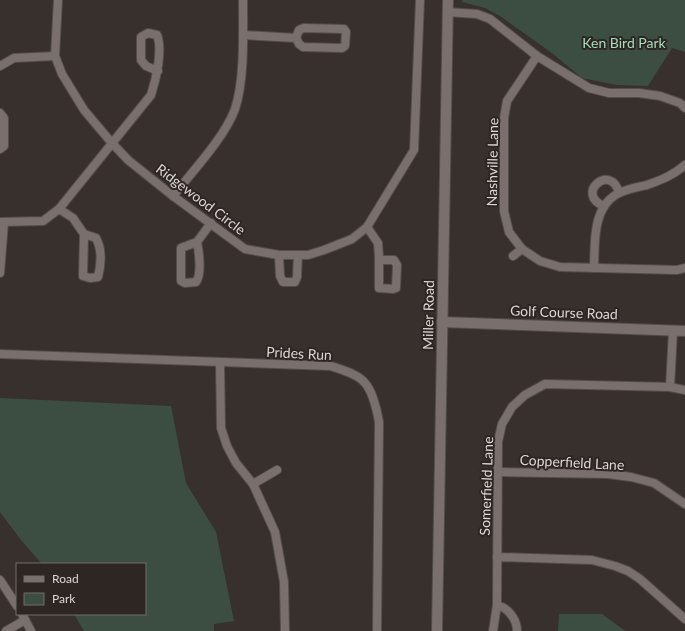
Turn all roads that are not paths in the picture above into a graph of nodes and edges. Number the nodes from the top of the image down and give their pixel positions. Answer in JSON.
{"nodes":[{"id":1,"x":58,"y":0,"type":"edge"},
{"id":2,"x":243,"y":0,"type":"edge"},
{"id":3,"x":420,"y":0,"type":"edge"},
{"id":4,"x":448,"y":0,"type":"edge"},
{"id":5,"x":447,"y":12,"type":"junction"},
{"id":6,"x":243,"y":35,"type":"junction"},
{"id":7,"x":296,"y":38,"type":"junction"},
{"id":8,"x":55,"y":56,"type":"junction"},
{"id":9,"x":537,"y":56,"type":"junction"},
{"id":10,"x":0,"y":66,"type":"edge"},
{"id":11,"x":158,"y":71,"type":"dead end"},
{"id":12,"x":685,"y":108,"type":"edge"},
{"id":13,"x":0,"y":113,"type":"edge"},
{"id":14,"x":112,"y":142,"type":"junction"},
{"id":15,"x":0,"y":149,"type":"edge"},
{"id":16,"x":685,"y":165,"type":"edge"},
{"id":17,"x":619,"y":193,"type":"junction"},
{"id":18,"x":173,"y":196,"type":"junction"},
{"id":19,"x":604,"y":206,"type":"junction"},
{"id":20,"x":59,"y":209,"type":"junction"},
{"id":21,"x":2,"y":222,"type":"edge"},
{"id":22,"x":211,"y":223,"type":"junction"},
{"id":23,"x":367,"y":228,"type":"junction"},
{"id":24,"x":84,"y":234,"type":"junction"},
{"id":25,"x":197,"y":242,"type":"junction"},
{"id":26,"x":522,"y":249,"type":"junction"},
{"id":27,"x":279,"y":255,"type":"junction"},
{"id":28,"x":298,"y":255,"type":"junction"},
{"id":29,"x":513,"y":256,"type":"dead end"},
{"id":30,"x":379,"y":260,"type":"dead end"},
{"id":31,"x":594,"y":268,"type":"junction"},
{"id":32,"x":685,"y":268,"type":"edge"},
{"id":33,"x":0,"y":273,"type":"edge"},
{"id":34,"x":442,"y":322,"type":"junction"},
{"id":35,"x":673,"y":330,"type":"junction"},
{"id":36,"x":685,"y":331,"type":"edge"},
{"id":37,"x":0,"y":354,"type":"edge"},
{"id":38,"x":220,"y":363,"type":"junction"},
{"id":39,"x":670,"y":387,"type":"junction"},
{"id":40,"x":685,"y":390,"type":"edge"},
{"id":41,"x":276,"y":470,"type":"dead end"},
{"id":42,"x":499,"y":472,"type":"junction"},
{"id":43,"x":253,"y":484,"type":"junction"},
{"id":44,"x":685,"y":504,"type":"edge"},
{"id":45,"x":497,"y":557,"type":"junction"},
{"id":46,"x":0,"y":580,"type":"edge"},
{"id":47,"x":16,"y":604,"type":"edge"},
{"id":48,"x":496,"y":605,"type":"junction"},
{"id":49,"x":24,"y":617,"type":"edge"},
{"id":50,"x":685,"y":619,"type":"edge"},
{"id":51,"x":6,"y":631,"type":"edge"},
{"id":52,"x":31,"y":631,"type":"edge"},
{"id":53,"x":285,"y":631,"type":"edge"},
{"id":54,"x":377,"y":631,"type":"edge"},
{"id":55,"x":437,"y":631,"type":"edge"},
{"id":56,"x":492,"y":631,"type":"edge"},
{"id":57,"x":518,"y":631,"type":"edge"}],
"edges":[{"from":1,"to":8,"type":"street","name":"Ridgewood Circle"},
{"from":2,"to":6,"type":"street"},
{"from":3,"to":23,"type":"street","name":"Ridgewood Circle"},
{"from":4,"to":5,"type":"street","name":"Miller Road"},
{"from":5,"to":9,"type":"street"},
{"from":5,"to":34,"type":"street","name":"Miller Road"},
{"from":6,"to":7,"type":"street"},
{"from":6,"to":18,"type":"street"},
{"from":7,"to":7,"type":"street"},
{"from":8,"to":10,"type":"street"},
{"from":8,"to":14,"type":"street","name":"Ridgewood Circle"},
{"from":9,"to":12,"type":"street"},
{"from":9,"to":26,"type":"street","name":"Nashville Lane"},
{"from":11,"to":14,"type":"street"},
{"from":13,"to":15,"type":"street"},
{"from":14,"to":18,"type":"street","name":"Ridgewood Circle"},
{"from":14,"to":20,"type":"street"},
{"from":16,"to":17,"type":"street"},
{"from":17,"to":19,"type":"street"},
{"from":17,"to":19,"type":"street"},
{"from":18,"to":22,"type":"street","name":"Ridgewood Circle"},
{"from":19,"to":31,"type":"street"},
{"from":20,"to":21,"type":"street"},
{"from":20,"to":24,"type":"street"},
{"from":21,"to":33,"type":"street"},
{"from":22,"to":25,"type":"street"},
{"from":22,"to":27,"type":"street","name":"Ridgewood Circle"},
{"from":23,"to":28,"type":"street","name":"Ridgewood Circle"},
{"from":23,"to":30,"type":"street"},
{"from":24,"to":24,"type":"street"},
{"from":25,"to":25,"type":"street"},
{"from":26,"to":29,"type":"street"},
{"from":26,"to":31,"type":"street","name":"Nashville Lane"},
{"from":27,"to":28,"type":"street","name":"Ridgewood Circle"},
{"from":27,"to":28,"type":"street"},
{"from":31,"to":32,"type":"street","name":"Nashville Lane"},
{"from":34,"to":35,"type":"street","name":"Golf Course Road"},
{"from":34,"to":55,"type":"street","name":"Miller Road"},
{"from":35,"to":36,"type":"street","name":"Golf Course Road"},
{"from":35,"to":39,"type":"street"},
{"from":37,"to":38,"type":"street","name":"Prides Run"},
{"from":38,"to":43,"type":"street"},
{"from":38,"to":54,"type":"street","name":"Prides Run"},
{"from":39,"to":40,"type":"street","name":"Somerfield Lane"},
{"from":39,"to":42,"type":"street","name":"Somerfield Lane"},
{"from":41,"to":43,"type":"street"},
{"from":42,"to":44,"type":"street","name":"Copperfield Lane"},
{"from":42,"to":45,"type":"street","name":"Somerfield Lane"},
{"from":43,"to":53,"type":"street"},
{"from":45,"to":48,"type":"street","name":"Somerfield Lane"},
{"from":45,"to":50,"type":"street"},
{"from":46,"to":47,"type":"street"},
{"from":48,"to":56,"type":"street","name":"Somerfield Lane"},
{"from":48,"to":57,"type":"street"},
{"from":49,"to":51,"type":"street"},
{"from":49,"to":52,"type":"street"}]}
